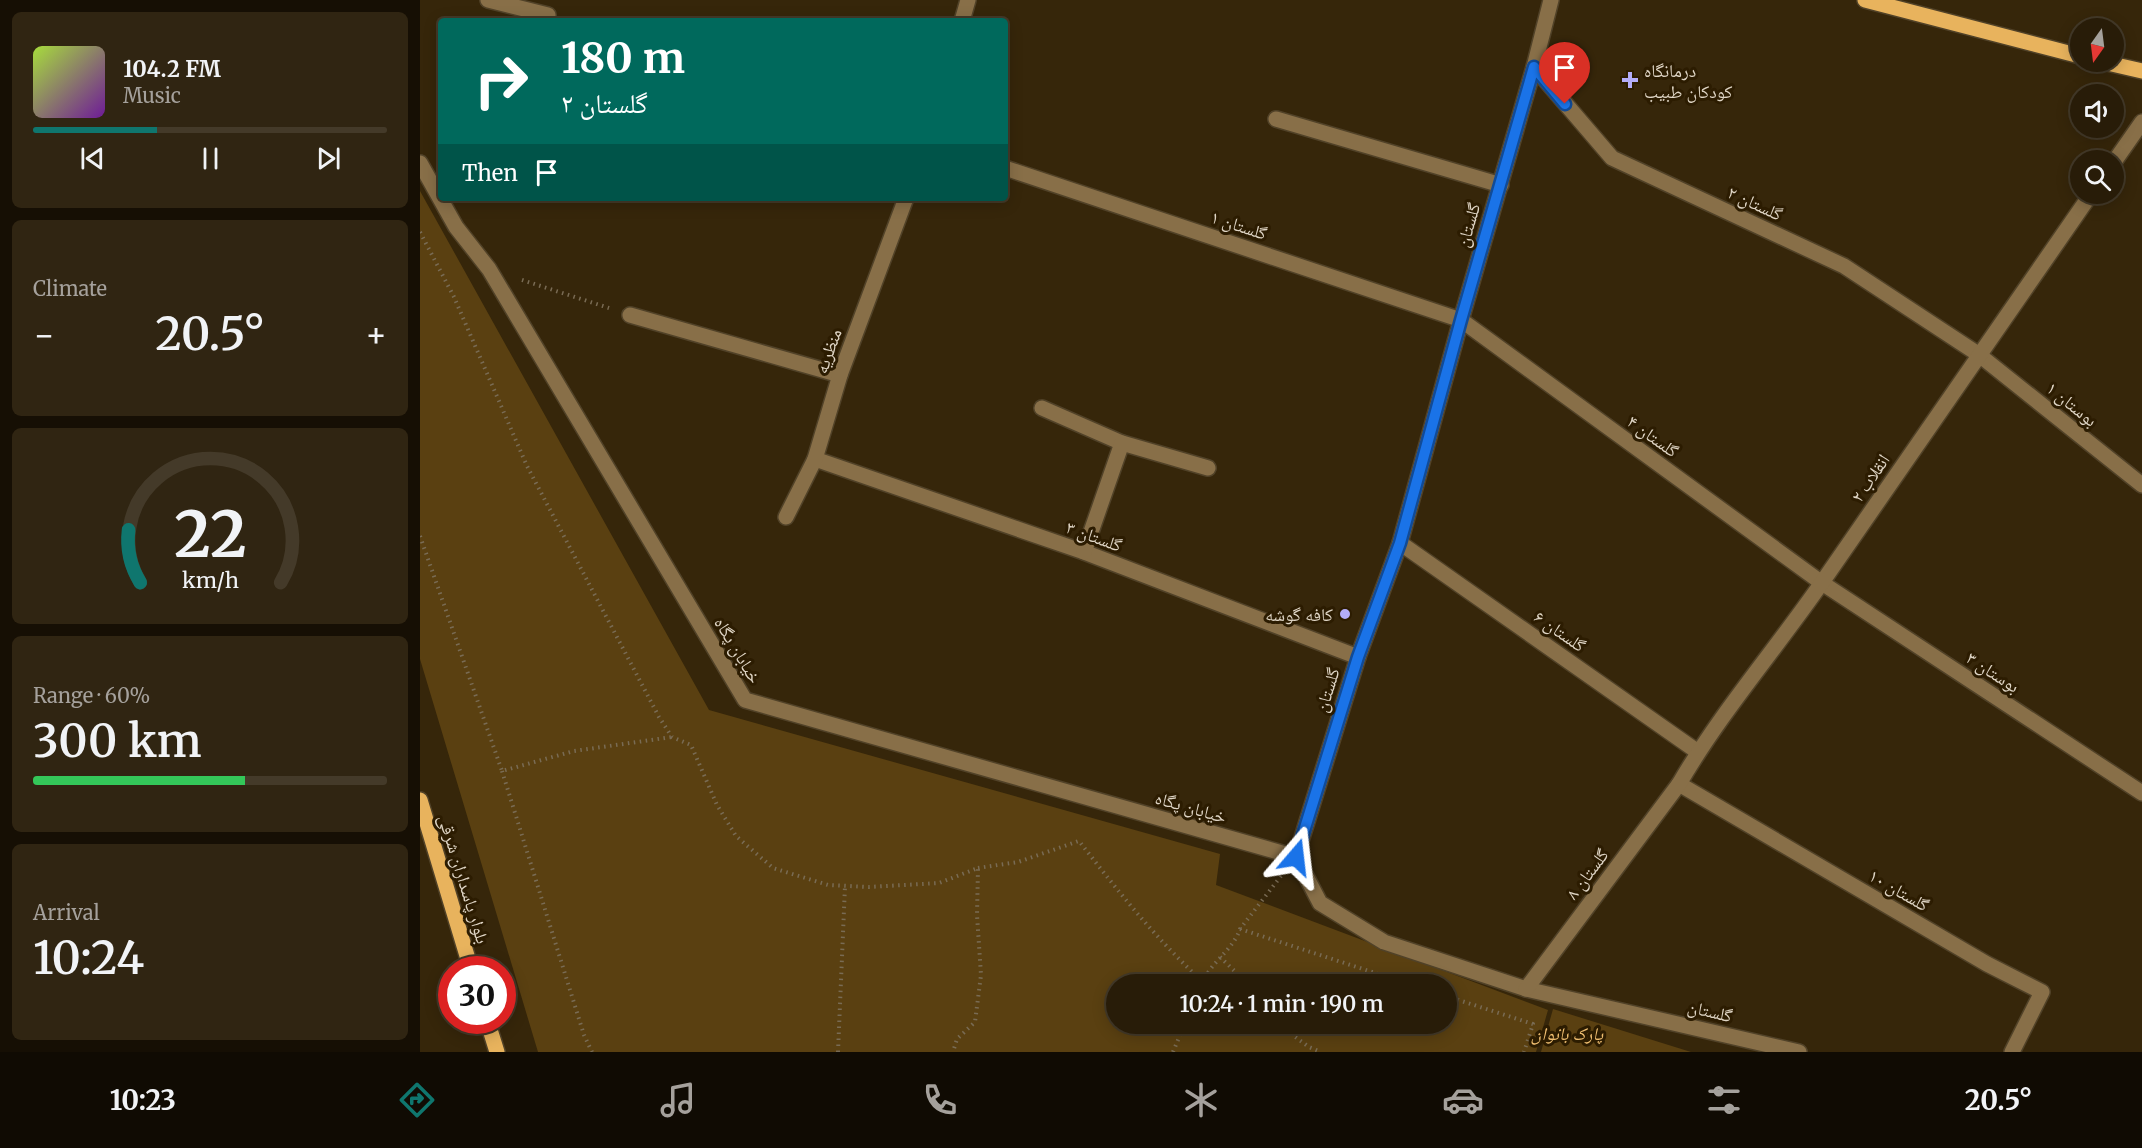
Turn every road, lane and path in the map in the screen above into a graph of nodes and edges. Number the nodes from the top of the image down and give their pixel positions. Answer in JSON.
{"nodes":[{"id":1,"x":488,"y":0,"type":"edge"},
{"id":2,"x":968,"y":0,"type":"edge"},
{"id":3,"x":1551,"y":0,"type":"edge"},
{"id":4,"x":1865,"y":0,"type":"edge"},
{"id":5,"x":548,"y":15,"type":"dead end"},
{"id":6,"x":963,"y":18,"type":"edge"},
{"id":7,"x":2070,"y":53,"type":"edge"},
{"id":8,"x":1534,"y":67,"type":"junction"},
{"id":9,"x":2124,"y":67,"type":"edge"},
{"id":10,"x":2142,"y":71,"type":"edge"},
{"id":11,"x":1276,"y":118,"type":"dead end"},
{"id":12,"x":2142,"y":122,"type":"edge"},
{"id":13,"x":2122,"y":150,"type":"edge"},
{"id":14,"x":420,"y":163,"type":"edge"},
{"id":15,"x":1008,"y":169,"type":"edge"},
{"id":16,"x":1501,"y":185,"type":"junction"},
{"id":17,"x":438,"y":195,"type":"edge"},
{"id":18,"x":441,"y":201,"type":"edge"},
{"id":19,"x":905,"y":201,"type":"edge"},
{"id":20,"x":2084,"y":204,"type":"edge"},
{"id":21,"x":420,"y":232,"type":"edge"},
{"id":22,"x":489,"y":269,"type":"junction"},
{"id":23,"x":630,"y":315,"type":"joint"},
{"id":24,"x":1461,"y":320,"type":"junction"},
{"id":25,"x":1978,"y":354,"type":"junction"},
{"id":26,"x":840,"y":375,"type":"junction"},
{"id":27,"x":1042,"y":408,"type":"dead end"},
{"id":28,"x":1122,"y":443,"type":"junction"},
{"id":29,"x":815,"y":459,"type":"junction"},
{"id":30,"x":1208,"y":468,"type":"dead end"},
{"id":31,"x":2142,"y":485,"type":"edge"},
{"id":32,"x":786,"y":517,"type":"dead end"},
{"id":33,"x":420,"y":536,"type":"edge"},
{"id":34,"x":1400,"y":543,"type":"junction"},
{"id":35,"x":1084,"y":552,"type":"junction"},
{"id":36,"x":1822,"y":583,"type":"junction"},
{"id":37,"x":1358,"y":657,"type":"junction"},
{"id":38,"x":672,"y":737,"type":"junction"},
{"id":39,"x":1698,"y":752,"type":"junction"},
{"id":40,"x":502,"y":771,"type":"junction"},
{"id":41,"x":1679,"y":784,"type":"junction"},
{"id":42,"x":2142,"y":793,"type":"edge"},
{"id":43,"x":420,"y":800,"type":"edge"},
{"id":44,"x":1296,"y":857,"type":"junction"},
{"id":45,"x":978,"y":868,"type":"junction"},
{"id":46,"x":845,"y":886,"type":"junction"},
{"id":47,"x":1240,"y":929,"type":"junction"},
{"id":48,"x":467,"y":956,"type":"edge"},
{"id":49,"x":1220,"y":957,"type":"junction"},
{"id":50,"x":1193,"y":974,"type":"edge"},
{"id":51,"x":1205,"y":974,"type":"edge"},
{"id":52,"x":1238,"y":974,"type":"edge"},
{"id":53,"x":1378,"y":974,"type":"edge"},
{"id":54,"x":1526,"y":989,"type":"junction"},
{"id":55,"x":1457,"y":1000,"type":"edge"},
{"id":56,"x":491,"y":1034,"type":"edge"},
{"id":57,"x":1180,"y":1034,"type":"edge"},
{"id":58,"x":1291,"y":1034,"type":"edge"},
{"id":59,"x":496,"y":1052,"type":"edge"},
{"id":60,"x":592,"y":1052,"type":"edge"},
{"id":61,"x":838,"y":1052,"type":"edge"},
{"id":62,"x":953,"y":1052,"type":"edge"},
{"id":63,"x":1173,"y":1052,"type":"edge"},
{"id":64,"x":1321,"y":1052,"type":"edge"},
{"id":65,"x":1524,"y":1052,"type":"edge"},
{"id":66,"x":1799,"y":1052,"type":"edge"},
{"id":67,"x":2012,"y":1052,"type":"edge"}],
"edges":[{"from":1,"to":5,"type":"street"},
{"from":2,"to":6,"type":"street"},
{"from":3,"to":8,"type":"street","name":"گلستان"},
{"from":4,"to":7,"type":"main road"},
{"from":8,"to":16,"type":"street","name":"گلستان"},
{"from":8,"to":25,"type":"street","name":"گلستان ۲"},
{"from":9,"to":10,"type":"main road"},
{"from":11,"to":16,"type":"street"},
{"from":12,"to":13,"type":"street"},
{"from":14,"to":17,"type":"street","name":"خیابان پگاه"},
{"from":15,"to":24,"type":"street","name":"گلستان ۱"},
{"from":16,"to":24,"type":"street","name":"گلستان"},
{"from":18,"to":22,"type":"street","name":"خیابان پگاه"},
{"from":19,"to":26,"type":"street","name":"منظریه"},
{"from":20,"to":25,"type":"street","name":"انقلاب ۲"},
{"from":21,"to":38,"type":"path"},
{"from":22,"to":23,"type":"path"},
{"from":22,"to":44,"type":"street","name":"خیابان پگاه"},
{"from":23,"to":26,"type":"street"},
{"from":24,"to":34,"type":"street","name":"گلستان"},
{"from":24,"to":36,"type":"street","name":"گلستان ۴"},
{"from":25,"to":31,"type":"street","name":"بوستان ۱"},
{"from":25,"to":36,"type":"street","name":"انقلاب ۲"},
{"from":26,"to":29,"type":"street","name":"منظریه"},
{"from":27,"to":28,"type":"street"},
{"from":28,"to":30,"type":"street"},
{"from":28,"to":35,"type":"street"},
{"from":29,"to":32,"type":"street","name":"منظریه"},
{"from":29,"to":35,"type":"street","name":"گلستان ۳"},
{"from":33,"to":40,"type":"path"},
{"from":34,"to":37,"type":"street","name":"گلستان"},
{"from":34,"to":39,"type":"street","name":"گلستان ۶"},
{"from":35,"to":37,"type":"street","name":"گلستان ۳"},
{"from":36,"to":39,"type":"street","name":"انقلاب ۲"},
{"from":36,"to":42,"type":"street","name":"بوستان ۳"},
{"from":37,"to":44,"type":"street","name":"گلستان"},
{"from":38,"to":40,"type":"path"},
{"from":38,"to":46,"type":"path"},
{"from":39,"to":41,"type":"street","name":"انقلاب ۲"},
{"from":40,"to":60,"type":"path"},
{"from":41,"to":54,"type":"street","name":"گلستان ۸"},
{"from":41,"to":67,"type":"street","name":"گلستان ۱۰"},
{"from":43,"to":48,"type":"main road","name":"بلوار پاسداران شرقی"},
{"from":44,"to":47,"type":"path"},
{"from":44,"to":54,"type":"street","name":"گلستان"},
{"from":45,"to":46,"type":"path"},
{"from":45,"to":50,"type":"path"},
{"from":45,"to":62,"type":"path"},
{"from":46,"to":61,"type":"path"},
{"from":47,"to":49,"type":"path"},
{"from":47,"to":53,"type":"path"},
{"from":49,"to":51,"type":"path"},
{"from":49,"to":52,"type":"path"},
{"from":54,"to":66,"type":"street","name":"گلستان"},
{"from":55,"to":65,"type":"path"},
{"from":56,"to":59,"type":"main road"},
{"from":57,"to":63,"type":"path"},
{"from":58,"to":64,"type":"path"}]}
